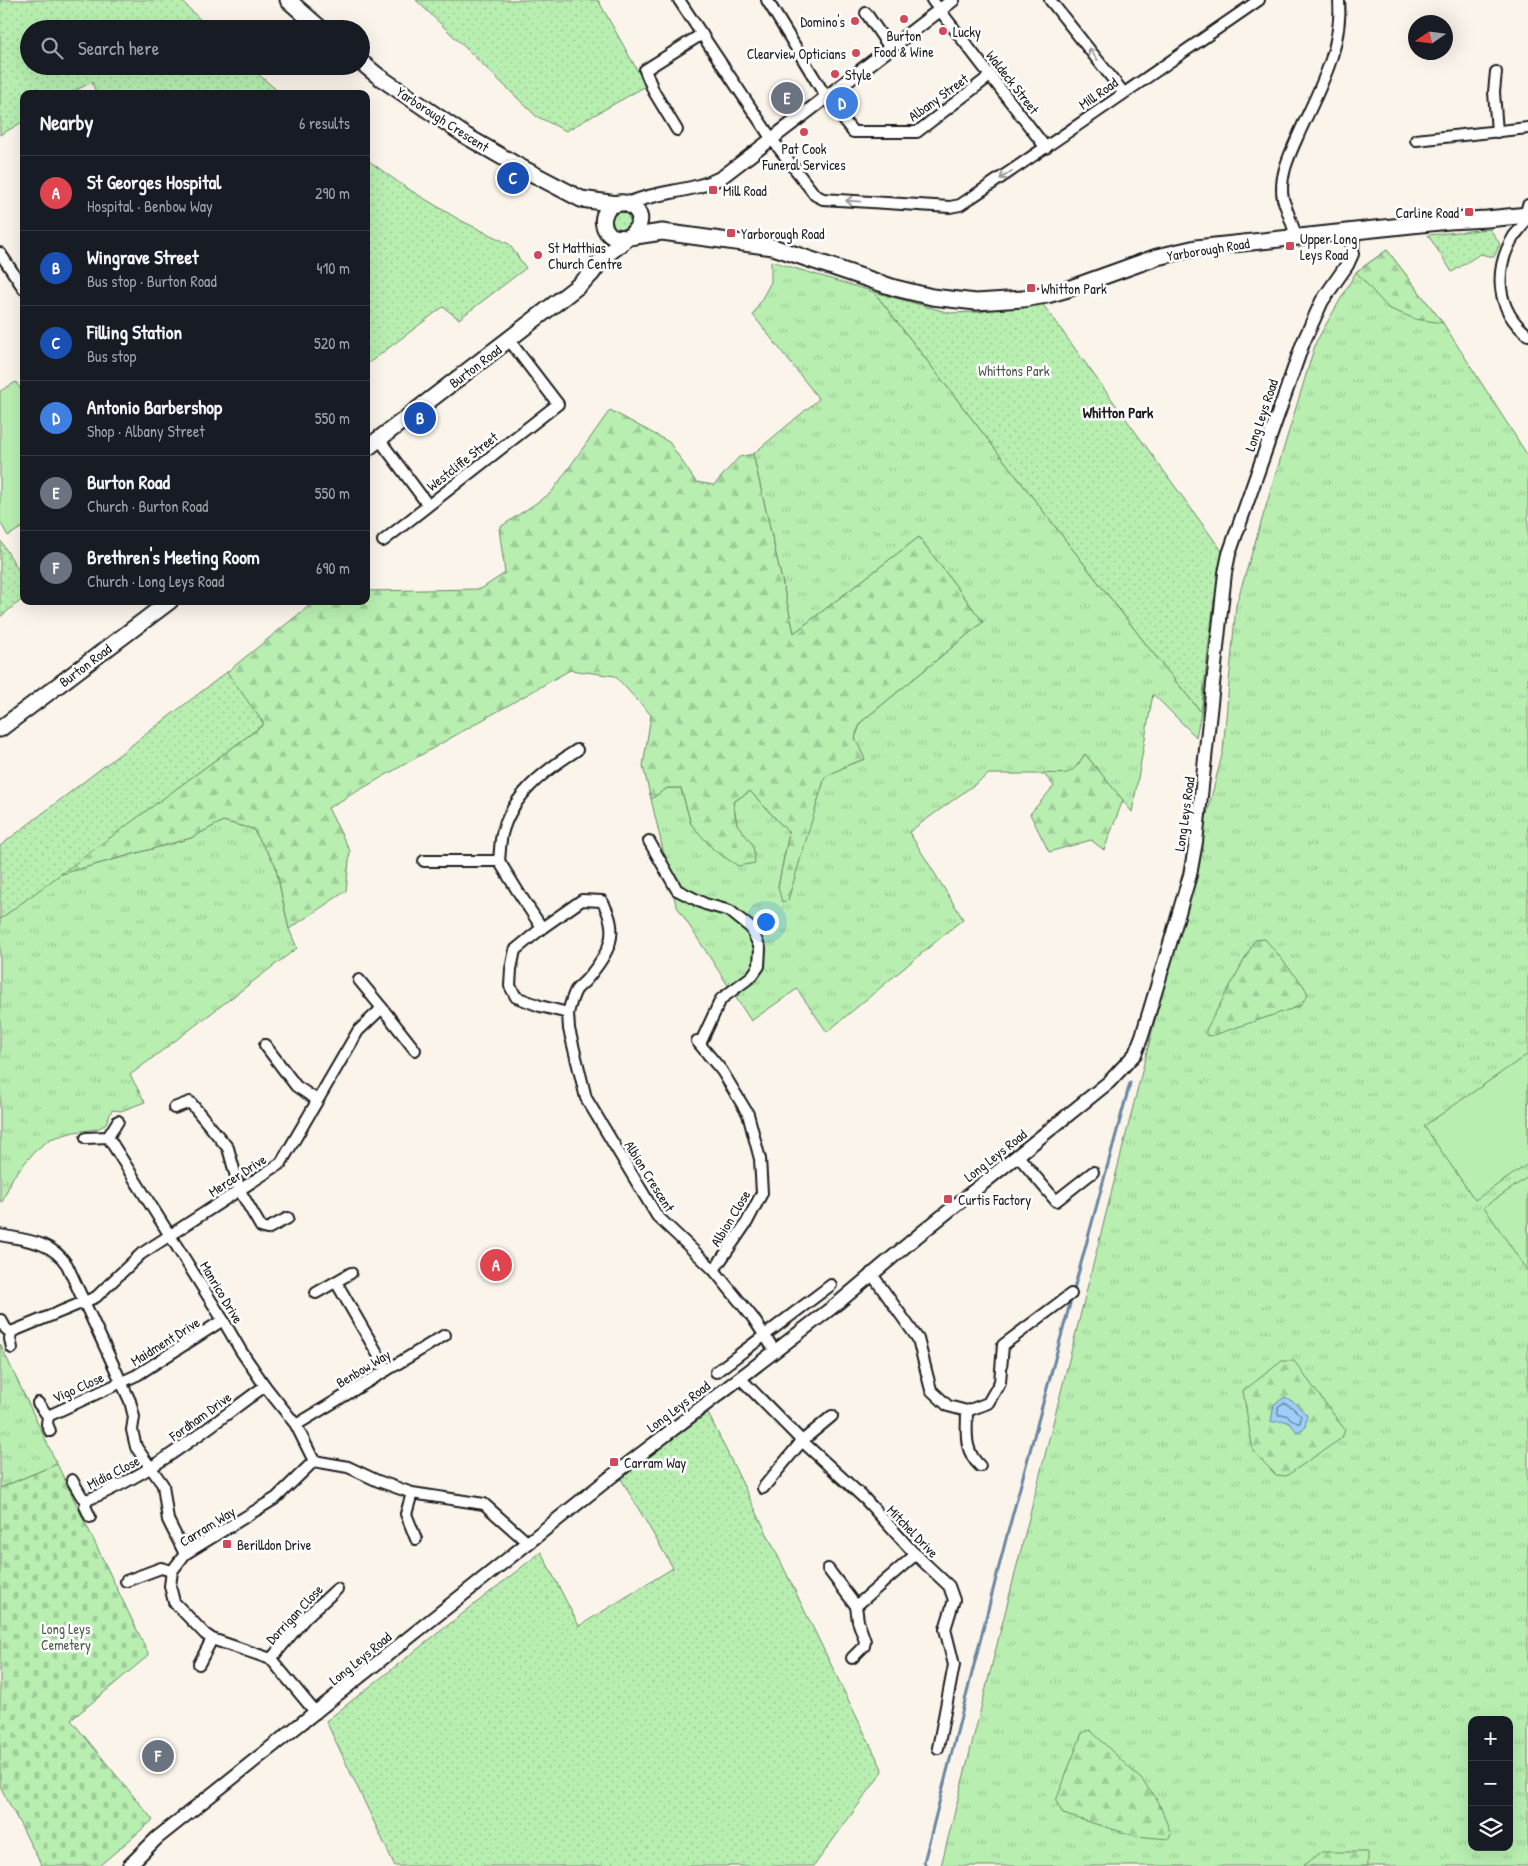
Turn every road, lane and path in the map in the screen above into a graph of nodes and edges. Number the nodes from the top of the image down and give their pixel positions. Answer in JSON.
{"nodes":[{"id":1,"x":288,"y":0,"type":"edge"},
{"id":2,"x":679,"y":0,"type":"edge"},
{"id":3,"x":767,"y":0,"type":"edge"},
{"id":4,"x":952,"y":0,"type":"edge"},
{"id":5,"x":1050,"y":0,"type":"edge"},
{"id":6,"x":1260,"y":0,"type":"edge"},
{"id":7,"x":1339,"y":0,"type":"edge"},
{"id":8,"x":936,"y":5,"type":"edge"},
{"id":9,"x":866,"y":13,"type":"dead end"},
{"id":10,"x":311,"y":20,"type":"edge"},
{"id":11,"x":702,"y":34,"type":"junction"},
{"id":12,"x":890,"y":48,"type":"junction"},
{"id":13,"x":370,"y":69,"type":"edge"},
{"id":14,"x":1496,"y":72,"type":"dead end"},
{"id":15,"x":990,"y":76,"type":"junction"},
{"id":16,"x":1123,"y":92,"type":"junction"},
{"id":17,"x":826,"y":97,"type":"junction"},
{"id":18,"x":1528,"y":128,"type":"edge"},
{"id":19,"x":677,"y":130,"type":"dead end"},
{"id":20,"x":1498,"y":132,"type":"junction"},
{"id":21,"x":772,"y":138,"type":"junction"},
{"id":22,"x":1416,"y":140,"type":"dead end"},
{"id":23,"x":1046,"y":148,"type":"junction"},
{"id":24,"x":581,"y":199,"type":"junction"},
{"id":25,"x":630,"y":210,"type":"junction"},
{"id":26,"x":1527,"y":212,"type":"edge"},
{"id":27,"x":1504,"y":218,"type":"junction"},
{"id":28,"x":604,"y":226,"type":"junction"},
{"id":29,"x":662,"y":232,"type":"junction"},
{"id":30,"x":1353,"y":232,"type":"junction"},
{"id":31,"x":1515,"y":235,"type":"junction"},
{"id":32,"x":628,"y":238,"type":"junction"},
{"id":33,"x":1297,"y":238,"type":"junction"},
{"id":34,"x":0,"y":253,"type":"edge"},
{"id":35,"x":602,"y":259,"type":"junction"},
{"id":36,"x":20,"y":282,"type":"edge"},
{"id":37,"x":1528,"y":335,"type":"edge"},
{"id":38,"x":509,"y":340,"type":"junction"},
{"id":39,"x":379,"y":439,"type":"junction"},
{"id":40,"x":370,"y":446,"type":"edge"},
{"id":41,"x":428,"y":505,"type":"junction"},
{"id":42,"x":383,"y":541,"type":"dead end"},
{"id":43,"x":165,"y":605,"type":"edge"},
{"id":44,"x":0,"y":729,"type":"edge"},
{"id":45,"x":577,"y":750,"type":"dead end"},
{"id":46,"x":649,"y":842,"type":"dead end"},
{"id":47,"x":424,"y":861,"type":"dead end"},
{"id":48,"x":499,"y":861,"type":"junction"},
{"id":49,"x":542,"y":928,"type":"junction"},
{"id":50,"x":359,"y":980,"type":"dead end"},
{"id":51,"x":382,"y":1008,"type":"junction"},
{"id":52,"x":568,"y":1012,"type":"junction"},
{"id":53,"x":265,"y":1045,"type":"dead end"},
{"id":54,"x":415,"y":1050,"type":"dead end"},
{"id":55,"x":317,"y":1100,"type":"junction"},
{"id":56,"x":174,"y":1108,"type":"dead end"},
{"id":57,"x":118,"y":1121,"type":"dead end"},
{"id":58,"x":108,"y":1137,"type":"junction"},
{"id":59,"x":86,"y":1138,"type":"dead end"},
{"id":60,"x":1018,"y":1156,"type":"junction"},
{"id":61,"x":1093,"y":1172,"type":"dead end"},
{"id":62,"x":240,"y":1191,"type":"junction"},
{"id":63,"x":288,"y":1218,"type":"dead end"},
{"id":64,"x":0,"y":1235,"type":"edge"},
{"id":65,"x":170,"y":1235,"type":"junction"},
{"id":66,"x":714,"y":1270,"type":"junction"},
{"id":67,"x":350,"y":1273,"type":"dead end"},
{"id":68,"x":871,"y":1273,"type":"junction"},
{"id":69,"x":336,"y":1282,"type":"junction"},
{"id":70,"x":831,"y":1285,"type":"dead end"},
{"id":71,"x":316,"y":1294,"type":"dead end"},
{"id":72,"x":1071,"y":1294,"type":"dead end"},
{"id":73,"x":84,"y":1302,"type":"junction"},
{"id":74,"x":1,"y":1320,"type":"edge"},
{"id":75,"x":223,"y":1320,"type":"junction"},
{"id":76,"x":12,"y":1332,"type":"junction"},
{"id":77,"x":445,"y":1335,"type":"dead end"},
{"id":78,"x":765,"y":1336,"type":"junction"},
{"id":79,"x":12,"y":1348,"type":"dead end"},
{"id":80,"x":775,"y":1350,"type":"junction"},
{"id":81,"x":387,"y":1370,"type":"junction"},
{"id":82,"x":716,"y":1372,"type":"dead end"},
{"id":83,"x":740,"y":1378,"type":"junction"},
{"id":84,"x":121,"y":1383,"type":"junction"},
{"id":85,"x":265,"y":1386,"type":"junction"},
{"id":86,"x":38,"y":1403,"type":"dead end"},
{"id":87,"x":967,"y":1411,"type":"junction"},
{"id":88,"x":48,"y":1416,"type":"junction"},
{"id":89,"x":832,"y":1416,"type":"dead end"},
{"id":90,"x":296,"y":1425,"type":"junction"},
{"id":91,"x":50,"y":1431,"type":"dead end"},
{"id":92,"x":802,"y":1441,"type":"junction"},
{"id":93,"x":314,"y":1461,"type":"junction"},
{"id":94,"x":980,"y":1466,"type":"dead end"},
{"id":95,"x":151,"y":1468,"type":"junction"},
{"id":96,"x":72,"y":1480,"type":"dead end"},
{"id":97,"x":763,"y":1488,"type":"dead end"},
{"id":98,"x":412,"y":1493,"type":"junction"},
{"id":99,"x":87,"y":1500,"type":"junction"},
{"id":100,"x":90,"y":1517,"type":"dead end"},
{"id":101,"x":416,"y":1538,"type":"dead end"},
{"id":102,"x":528,"y":1543,"type":"junction"},
{"id":103,"x":185,"y":1554,"type":"junction"},
{"id":104,"x":915,"y":1554,"type":"junction"},
{"id":105,"x":828,"y":1569,"type":"dead end"},
{"id":106,"x":172,"y":1571,"type":"junction"},
{"id":107,"x":126,"y":1581,"type":"dead end"},
{"id":108,"x":337,"y":1589,"type":"dead end"},
{"id":109,"x":856,"y":1606,"type":"junction"},
{"id":110,"x":212,"y":1639,"type":"junction"},
{"id":111,"x":852,"y":1658,"type":"dead end"},
{"id":112,"x":271,"y":1659,"type":"junction"},
{"id":113,"x":199,"y":1664,"type":"dead end"},
{"id":114,"x":316,"y":1712,"type":"junction"},
{"id":115,"x":938,"y":1748,"type":"dead end"},
{"id":116,"x":129,"y":1866,"type":"edge"}],
"edges":[{"from":1,"to":10,"type":"main road"},
{"from":2,"to":11,"type":"street","name":"Mill Road"},
{"from":3,"to":17,"type":"street"},
{"from":4,"to":8,"type":"street"},
{"from":16,"to":5,"type":"street","one_way":true},
{"from":6,"to":16,"type":"street","name":"Mill Road"},
{"from":7,"to":33,"type":"street"},
{"from":8,"to":12,"type":"street"},
{"from":8,"to":15,"type":"street","name":"Waldeck Street"},
{"from":9,"to":12,"type":"street"},
{"from":11,"to":19,"type":"street"},
{"from":11,"to":21,"type":"street","name":"Mill Road"},
{"from":12,"to":17,"type":"street"},
{"from":13,"to":24,"type":"main road","name":"Yarborough Crescent"},
{"from":14,"to":20,"type":"street"},
{"from":15,"to":17,"type":"street","name":"Albany Street"},
{"from":15,"to":23,"type":"street","name":"Waldeck Street"},
{"from":16,"to":23,"type":"street","name":"Mill Road"},
{"from":17,"to":21,"type":"street"},
{"from":18,"to":20,"type":"street"},
{"from":20,"to":22,"type":"street"},
{"from":23,"to":21,"type":"street","name":"Mill Road","one_way":true},
{"from":21,"to":25,"type":"street"},
{"from":24,"to":25,"type":"main road"},
{"from":24,"to":28,"type":"main road"},
{"from":25,"to":28,"type":"main road"},
{"from":25,"to":29,"type":"main road"},
{"from":25,"to":32,"type":"main road"},
{"from":26,"to":27,"type":"main road","name":"Yarborough Road"},
{"from":26,"to":31,"type":"street"},
{"from":27,"to":30,"type":"main road","name":"Yarborough Road"},
{"from":27,"to":31,"type":"street"},
{"from":28,"to":32,"type":"main road"},
{"from":28,"to":35,"type":"main road"},
{"from":29,"to":32,"type":"main road"},
{"from":29,"to":33,"type":"main road","name":"Yarborough Road"},
{"from":30,"to":33,"type":"main road","name":"Yarborough Road"},
{"from":30,"to":60,"type":"street","name":"Long Leys Road"},
{"from":31,"to":37,"type":"street"},
{"from":32,"to":35,"type":"main road","name":"Burton Road"},
{"from":34,"to":36,"type":"street"},
{"from":35,"to":38,"type":"main road","name":"Burton Road"},
{"from":38,"to":39,"type":"main road","name":"Burton Road"},
{"from":38,"to":41,"type":"street","name":"Westcliffe Street"},
{"from":39,"to":40,"type":"main road","name":"Burton Road"},
{"from":39,"to":41,"type":"street"},
{"from":41,"to":42,"type":"street","name":"Westcliffe Street"},
{"from":43,"to":44,"type":"main road","name":"Burton Road"},
{"from":45,"to":48,"type":"street"},
{"from":46,"to":66,"type":"street","name":"Albion Close"},
{"from":47,"to":48,"type":"street"},
{"from":48,"to":49,"type":"street"},
{"from":49,"to":52,"type":"street","name":"Albion Crescent"},
{"from":49,"to":52,"type":"street","name":"Albion Crescent"},
{"from":50,"to":51,"type":"street"},
{"from":51,"to":54,"type":"street"},
{"from":51,"to":55,"type":"street","name":"Mercer Drive"},
{"from":52,"to":66,"type":"street","name":"Albion Crescent"},
{"from":53,"to":55,"type":"street"},
{"from":55,"to":62,"type":"street","name":"Mercer Drive"},
{"from":56,"to":62,"type":"street"},
{"from":57,"to":58,"type":"street"},
{"from":58,"to":59,"type":"street"},
{"from":58,"to":65,"type":"street","name":"Manrico Drive"},
{"from":60,"to":61,"type":"street"},
{"from":60,"to":68,"type":"street","name":"Long Leys Road"},
{"from":62,"to":63,"type":"street"},
{"from":62,"to":65,"type":"street","name":"Mercer Drive"},
{"from":64,"to":73,"type":"street"},
{"from":65,"to":73,"type":"street","name":"Mercer Drive"},
{"from":65,"to":75,"type":"street","name":"Manrico Drive"},
{"from":66,"to":78,"type":"street","name":"Albion Crescent"},
{"from":67,"to":69,"type":"street"},
{"from":68,"to":80,"type":"street","name":"Long Leys Road"},
{"from":68,"to":87,"type":"street"},
{"from":69,"to":71,"type":"street"},
{"from":69,"to":81,"type":"street"},
{"from":70,"to":78,"type":"street"},
{"from":72,"to":87,"type":"street"},
{"from":73,"to":76,"type":"street","name":"Mercer Drive"},
{"from":73,"to":84,"type":"street"},
{"from":74,"to":76,"type":"street"},
{"from":75,"to":84,"type":"street","name":"Maidment Drive"},
{"from":75,"to":85,"type":"street","name":"Manrico Drive"},
{"from":76,"to":79,"type":"street"},
{"from":77,"to":81,"type":"street","name":"Benbow Way"},
{"from":78,"to":80,"type":"street","name":"Albion Crescent"},
{"from":78,"to":82,"type":"street"},
{"from":80,"to":83,"type":"street","name":"Long Leys Road"},
{"from":81,"to":90,"type":"street","name":"Benbow Way"},
{"from":83,"to":92,"type":"street","name":"Mitchel Drive"},
{"from":83,"to":102,"type":"street","name":"Long Leys Road"},
{"from":84,"to":88,"type":"street","name":"Vigo Close"},
{"from":84,"to":95,"type":"street"},
{"from":85,"to":90,"type":"street","name":"Manrico Drive"},
{"from":85,"to":95,"type":"street","name":"Fordham Drive"},
{"from":86,"to":88,"type":"street","name":"Vigo Close"},
{"from":87,"to":94,"type":"street"},
{"from":88,"to":91,"type":"street","name":"Vigo Close"},
{"from":89,"to":92,"type":"street"},
{"from":90,"to":93,"type":"street","name":"Manrico Drive"},
{"from":92,"to":97,"type":"street"},
{"from":92,"to":104,"type":"street","name":"Mitchel Drive"},
{"from":93,"to":98,"type":"street"},
{"from":93,"to":103,"type":"street","name":"Carram Way"},
{"from":95,"to":99,"type":"street","name":"Midia Close"},
{"from":95,"to":103,"type":"street"},
{"from":96,"to":99,"type":"street"},
{"from":98,"to":101,"type":"street"},
{"from":98,"to":102,"type":"street"},
{"from":99,"to":100,"type":"street"},
{"from":102,"to":114,"type":"street","name":"Long Leys Road"},
{"from":103,"to":106,"type":"street","name":"Carram Way"},
{"from":104,"to":109,"type":"street"},
{"from":104,"to":115,"type":"street","name":"Mitchel Drive"},
{"from":105,"to":109,"type":"street"},
{"from":106,"to":107,"type":"street"},
{"from":106,"to":110,"type":"street"},
{"from":108,"to":112,"type":"street","name":"Dorrigan Close"},
{"from":109,"to":111,"type":"street"},
{"from":110,"to":112,"type":"street"},
{"from":110,"to":113,"type":"street"},
{"from":112,"to":114,"type":"street"},
{"from":114,"to":116,"type":"street","name":"Long Leys Road"}]}
